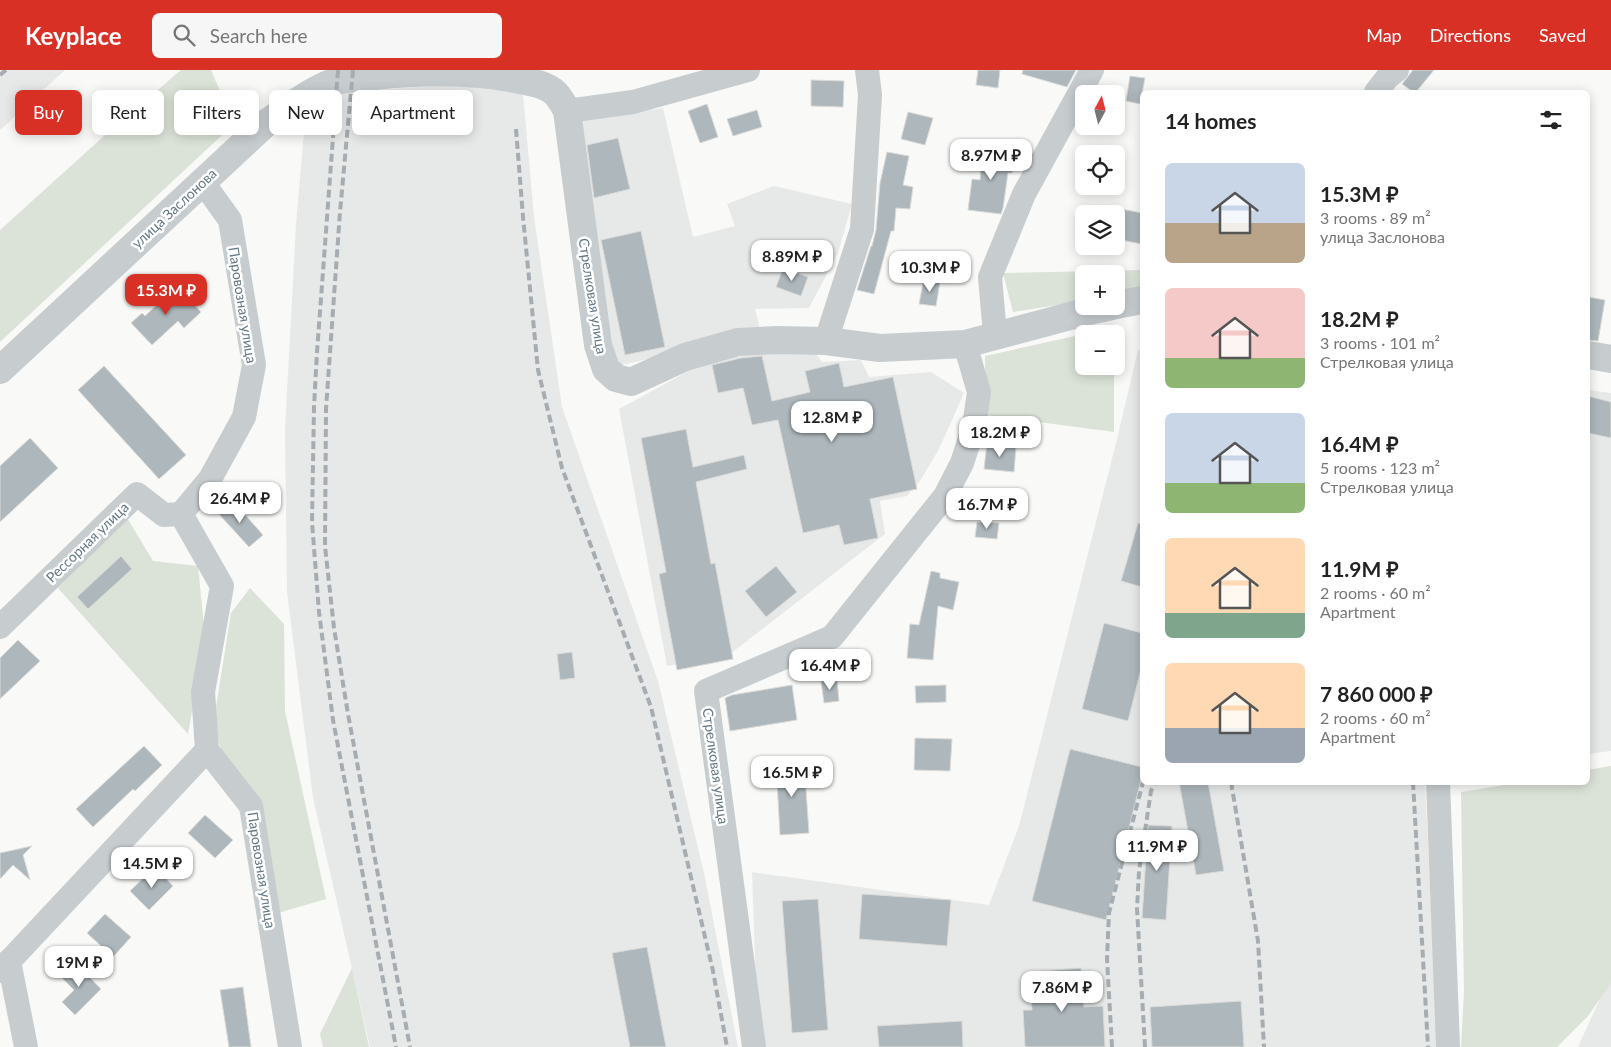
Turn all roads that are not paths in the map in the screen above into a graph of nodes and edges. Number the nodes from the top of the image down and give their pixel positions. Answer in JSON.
{"nodes":[{"id":1,"x":748,"y":70,"type":"edge"},
{"id":2,"x":867,"y":70,"type":"edge"},
{"id":3,"x":1092,"y":70,"type":"edge"},
{"id":4,"x":1397,"y":70,"type":"edge"},
{"id":5,"x":521,"y":80,"type":"joint"},
{"id":6,"x":1378,"y":90,"type":"edge"},
{"id":7,"x":567,"y":111,"type":"junction"},
{"id":8,"x":202,"y":181,"type":"junction"},
{"id":9,"x":1140,"y":300,"type":"edge"},
{"id":10,"x":1125,"y":303,"type":"edge"},
{"id":11,"x":1076,"y":315,"type":"edge"},
{"id":12,"x":995,"y":335,"type":"junction"},
{"id":13,"x":826,"y":341,"type":"junction"},
{"id":14,"x":965,"y":344,"type":"junction"},
{"id":15,"x":1590,"y":355,"type":"edge"},
{"id":16,"x":1611,"y":359,"type":"edge"},
{"id":17,"x":0,"y":370,"type":"edge"},
{"id":18,"x":181,"y":514,"type":"junction"},
{"id":19,"x":0,"y":627,"type":"edge"},
{"id":20,"x":207,"y":750,"type":"junction"},
{"id":21,"x":1438,"y":785,"type":"edge"},
{"id":22,"x":4,"y":966,"type":"edge"},
{"id":23,"x":26,"y":1047,"type":"edge"},
{"id":24,"x":290,"y":1047,"type":"edge"},
{"id":25,"x":754,"y":1047,"type":"edge"},
{"id":26,"x":1448,"y":1047,"type":"edge"}],
"edges":[{"from":1,"to":7,"type":"street"},
{"from":2,"to":13,"type":"street"},
{"from":3,"to":12,"type":"street"},
{"from":4,"to":6,"type":"street"},
{"from":5,"to":7,"type":"street","name":"Стрелковая улица"},
{"from":5,"to":8,"type":"street","name":"улица Заслонова"},
{"from":7,"to":13,"type":"street","name":"Стрелковая улица"},
{"from":8,"to":17,"type":"street","name":"улица Заслонова"},
{"from":8,"to":18,"type":"street","name":"Паровозная улица"},
{"from":9,"to":10,"type":"street"},
{"from":11,"to":12,"type":"street","name":"Стрелковая улица"},
{"from":12,"to":14,"type":"street","name":"Стрелковая улица"},
{"from":13,"to":14,"type":"street","name":"Стрелковая улица"},
{"from":14,"to":25,"type":"street","name":"Стрелковая улица"},
{"from":15,"to":16,"type":"street"},
{"from":18,"to":19,"type":"street","name":"Рессорная улица"},
{"from":18,"to":20,"type":"street"},
{"from":20,"to":22,"type":"street"},
{"from":20,"to":24,"type":"street","name":"Паровозная улица"},
{"from":21,"to":26,"type":"street"},
{"from":22,"to":23,"type":"street"}]}
